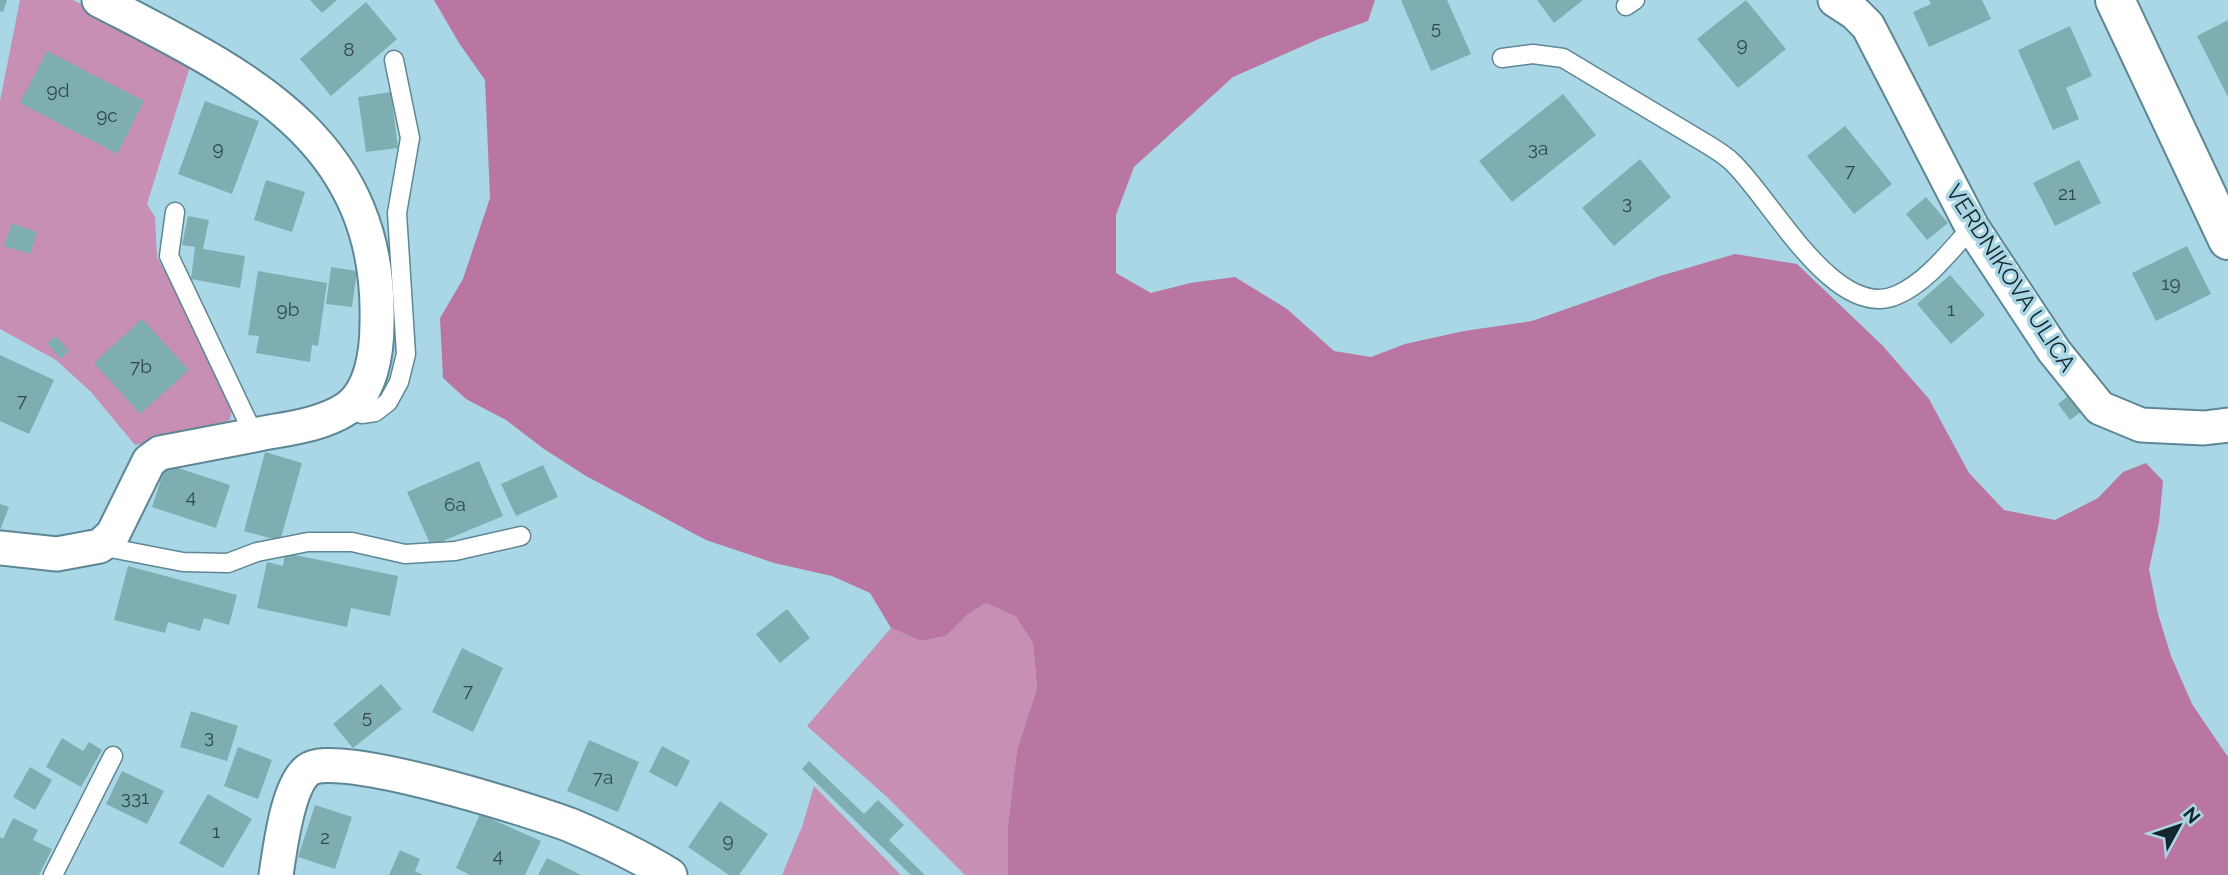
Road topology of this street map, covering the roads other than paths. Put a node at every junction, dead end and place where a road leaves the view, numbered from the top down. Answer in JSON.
{"nodes":[{"id":1,"x":99,"y":0,"type":"edge"},
{"id":2,"x":1835,"y":0,"type":"edge"},
{"id":3,"x":2115,"y":0,"type":"edge"},
{"id":4,"x":1869,"y":13,"type":"edge"},
{"id":5,"x":1502,"y":58,"type":"dead end"},
{"id":6,"x":394,"y":60,"type":"dead end"},
{"id":7,"x":175,"y":212,"type":"dead end"},
{"id":8,"x":1972,"y":227,"type":"junction"},
{"id":9,"x":2228,"y":240,"type":"edge"},
{"id":10,"x":347,"y":409,"type":"junction"},
{"id":11,"x":2228,"y":425,"type":"edge"},
{"id":12,"x":254,"y":435,"type":"junction"},
{"id":13,"x":521,"y":536,"type":"dead end"},
{"id":14,"x":100,"y":546,"type":"junction"},
{"id":15,"x":0,"y":548,"type":"edge"},
{"id":16,"x":113,"y":756,"type":"dead end"},
{"id":17,"x":53,"y":875,"type":"edge"},
{"id":18,"x":275,"y":875,"type":"edge"},
{"id":19,"x":670,"y":875,"type":"edge"}],
"edges":[{"from":1,"to":10,"type":"street"},
{"from":2,"to":4,"type":"street","name":"VERDNIKOVA ULICA"},
{"from":3,"to":9,"type":"street"},
{"from":4,"to":8,"type":"street","name":"VERDNIKOVA ULICA"},
{"from":5,"to":8,"type":"lane"},
{"from":6,"to":10,"type":"lane"},
{"from":7,"to":12,"type":"lane"},
{"from":8,"to":11,"type":"street","name":"VERDNIKOVA ULICA"},
{"from":10,"to":12,"type":"street"},
{"from":12,"to":14,"type":"street"},
{"from":13,"to":14,"type":"lane"},
{"from":14,"to":15,"type":"street"},
{"from":16,"to":17,"type":"lane"},
{"from":18,"to":19,"type":"street"}]}
